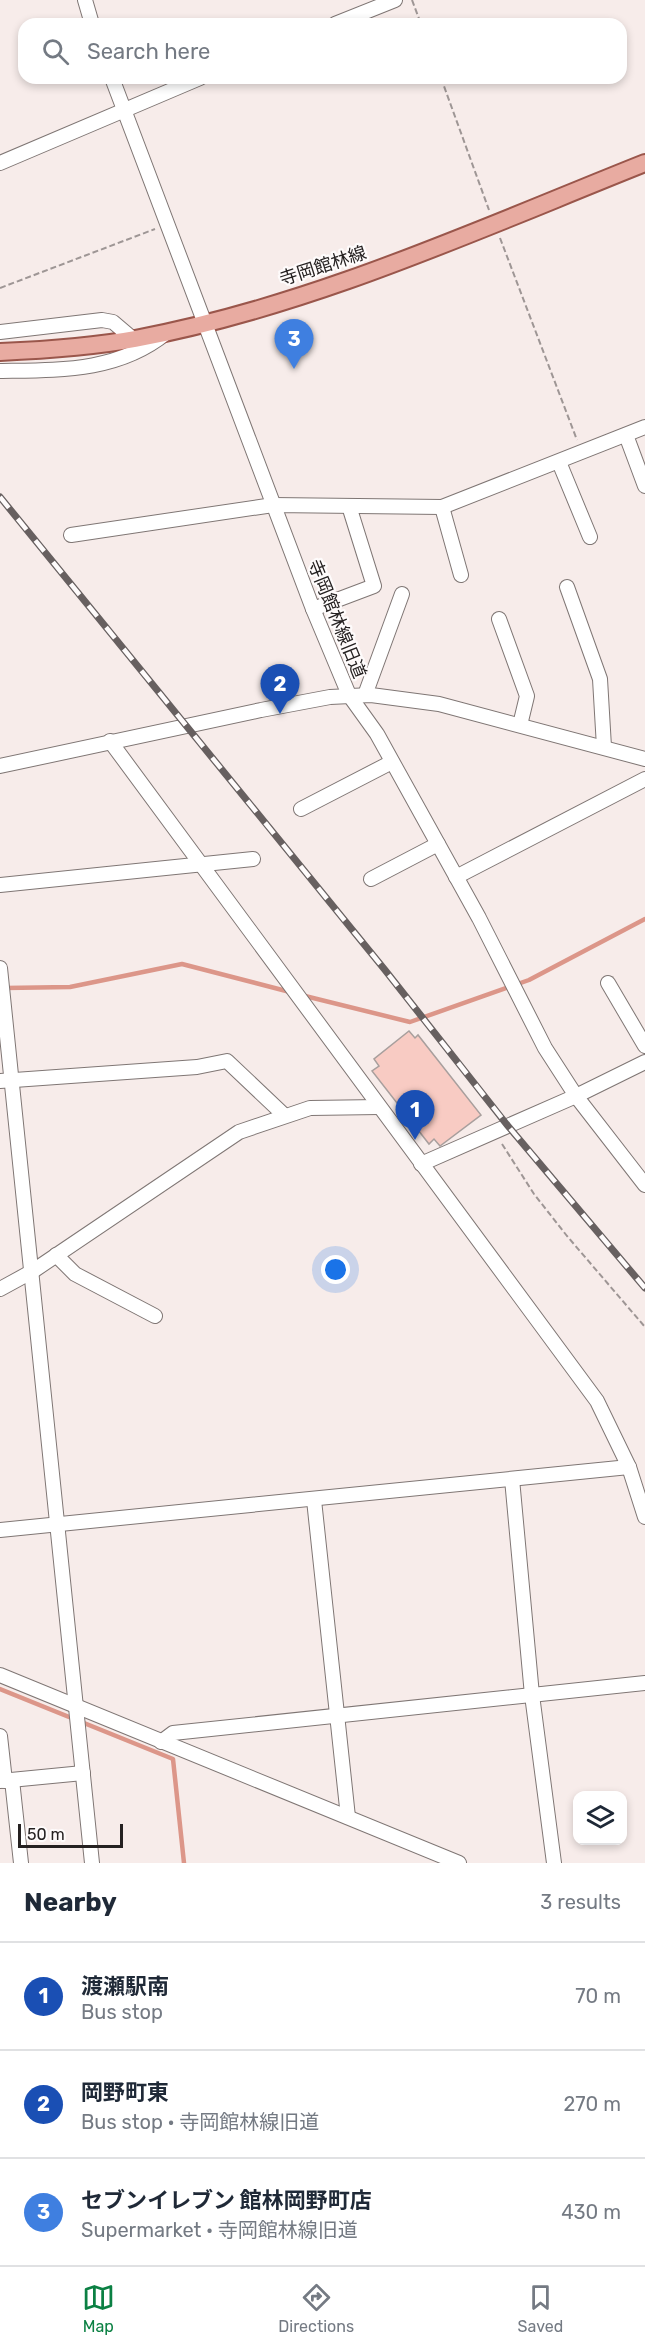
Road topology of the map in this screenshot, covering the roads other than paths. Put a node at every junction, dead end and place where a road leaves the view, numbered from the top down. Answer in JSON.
{"nodes":[{"id":1,"x":85,"y":0,"type":"edge"},
{"id":2,"x":395,"y":0,"type":"edge"},
{"id":3,"x":90,"y":18,"type":"edge"},
{"id":4,"x":350,"y":18,"type":"edge"},
{"id":5,"x":114,"y":84,"type":"edge"},
{"id":6,"x":185,"y":84,"type":"edge"},
{"id":7,"x":123,"y":109,"type":"junction"},
{"id":8,"x":0,"y":163,"type":"edge"},
{"id":9,"x":645,"y":163,"type":"edge"},
{"id":10,"x":204,"y":324,"type":"junction"},
{"id":11,"x":0,"y":332,"type":"edge"},
{"id":12,"x":166,"y":333,"type":"junction"},
{"id":13,"x":133,"y":339,"type":"junction"},
{"id":14,"x":0,"y":352,"type":"edge"},
{"id":15,"x":0,"y":371,"type":"edge"},
{"id":16,"x":645,"y":428,"type":"edge"},
{"id":17,"x":626,"y":435,"type":"junction"},
{"id":18,"x":559,"y":462,"type":"junction"},
{"id":19,"x":645,"y":486,"type":"edge"},
{"id":20,"x":273,"y":505,"type":"junction"},
{"id":21,"x":349,"y":506,"type":"junction"},
{"id":22,"x":442,"y":507,"type":"junction"},
{"id":23,"x":71,"y":535,"type":"dead end"},
{"id":24,"x":590,"y":537,"type":"dead end"},
{"id":25,"x":461,"y":575,"type":"dead end"},
{"id":26,"x":567,"y":587,"type":"dead end"},
{"id":27,"x":402,"y":594,"type":"dead end"},
{"id":28,"x":313,"y":609,"type":"junction"},
{"id":29,"x":499,"y":619,"type":"dead end"},
{"id":30,"x":349,"y":695,"type":"junction"},
{"id":31,"x":365,"y":695,"type":"junction"},
{"id":32,"x":520,"y":725,"type":"junction"},
{"id":33,"x":110,"y":741,"type":"junction"},
{"id":34,"x":604,"y":747,"type":"junction"},
{"id":35,"x":645,"y":759,"type":"edge"},
{"id":36,"x":392,"y":762,"type":"junction"},
{"id":37,"x":0,"y":765,"type":"edge"},
{"id":38,"x":645,"y":779,"type":"edge"},
{"id":39,"x":301,"y":809,"type":"dead end"},
{"id":40,"x":438,"y":844,"type":"junction"},
{"id":41,"x":253,"y":859,"type":"dead end"},
{"id":42,"x":202,"y":866,"type":"junction"},
{"id":43,"x":456,"y":877,"type":"junction"},
{"id":44,"x":371,"y":879,"type":"dead end"},
{"id":45,"x":0,"y":885,"type":"edge"},
{"id":46,"x":0,"y":968,"type":"edge"},
{"id":47,"x":608,"y":983,"type":"dead end"},
{"id":48,"x":645,"y":1046,"type":"edge"},
{"id":49,"x":645,"y":1062,"type":"edge"},
{"id":50,"x":6,"y":1080,"type":"edge"},
{"id":51,"x":576,"y":1096,"type":"junction"},
{"id":52,"x":379,"y":1107,"type":"junction"},
{"id":53,"x":284,"y":1115,"type":"junction"},
{"id":54,"x":421,"y":1164,"type":"junction"},
{"id":55,"x":645,"y":1185,"type":"edge"},
{"id":56,"x":56,"y":1255,"type":"junction"},
{"id":57,"x":33,"y":1271,"type":"junction"},
{"id":58,"x":0,"y":1289,"type":"edge"},
{"id":59,"x":155,"y":1316,"type":"dead end"},
{"id":60,"x":629,"y":1467,"type":"junction"},
{"id":61,"x":512,"y":1479,"type":"junction"},
{"id":62,"x":314,"y":1500,"type":"junction"},
{"id":63,"x":645,"y":1517,"type":"edge"},
{"id":64,"x":58,"y":1526,"type":"junction"},
{"id":65,"x":0,"y":1530,"type":"edge"},
{"id":66,"x":0,"y":1675,"type":"edge"},
{"id":67,"x":645,"y":1683,"type":"edge"},
{"id":68,"x":532,"y":1695,"type":"junction"},
{"id":69,"x":77,"y":1707,"type":"junction"},
{"id":70,"x":339,"y":1717,"type":"junction"},
{"id":71,"x":0,"y":1736,"type":"edge"},
{"id":72,"x":161,"y":1742,"type":"junction"},
{"id":73,"x":83,"y":1773,"type":"junction"},
{"id":74,"x":6,"y":1781,"type":"edge"},
{"id":75,"x":348,"y":1817,"type":"junction"},
{"id":76,"x":21,"y":1863,"type":"edge"},
{"id":77,"x":92,"y":1863,"type":"edge"},
{"id":78,"x":459,"y":1863,"type":"edge"},
{"id":79,"x":554,"y":1863,"type":"edge"}],
"edges":[{"from":1,"to":3,"type":"street"},
{"from":2,"to":4,"type":"street"},
{"from":5,"to":7,"type":"street","name":"寺岡館林線旧道"},
{"from":6,"to":7,"type":"street"},
{"from":7,"to":8,"type":"street"},
{"from":7,"to":10,"type":"street","name":"寺岡館林線旧道"},
{"from":9,"to":10,"type":"main road","name":"寺岡館林線"},
{"from":10,"to":12,"type":"main road","name":"寺岡館林線"},
{"from":10,"to":20,"type":"street","name":"寺岡館林線旧道"},
{"from":11,"to":13,"type":"street"},
{"from":12,"to":13,"type":"main road","name":"寺岡館林線"},
{"from":12,"to":15,"type":"street"},
{"from":13,"to":14,"type":"main road","name":"寺岡館林線"},
{"from":16,"to":17,"type":"street"},
{"from":17,"to":18,"type":"street"},
{"from":17,"to":19,"type":"street"},
{"from":18,"to":22,"type":"street"},
{"from":18,"to":24,"type":"street"},
{"from":20,"to":21,"type":"street"},
{"from":20,"to":23,"type":"street"},
{"from":20,"to":28,"type":"street","name":"寺岡館林線旧道"},
{"from":21,"to":22,"type":"street"},
{"from":21,"to":28,"type":"street"},
{"from":22,"to":25,"type":"street"},
{"from":26,"to":34,"type":"street"},
{"from":27,"to":31,"type":"street"},
{"from":28,"to":30,"type":"street","name":"寺岡館林線旧道"},
{"from":29,"to":32,"type":"street"},
{"from":30,"to":31,"type":"street"},
{"from":30,"to":33,"type":"street","name":"寺岡館林線旧道"},
{"from":30,"to":36,"type":"street"},
{"from":31,"to":32,"type":"street"},
{"from":32,"to":34,"type":"street"},
{"from":33,"to":37,"type":"street","name":"寺岡館林線旧道"},
{"from":33,"to":42,"type":"street"},
{"from":34,"to":35,"type":"street"},
{"from":36,"to":39,"type":"street"},
{"from":36,"to":40,"type":"street"},
{"from":38,"to":43,"type":"street"},
{"from":40,"to":43,"type":"street"},
{"from":40,"to":44,"type":"street"},
{"from":41,"to":42,"type":"street"},
{"from":42,"to":45,"type":"street"},
{"from":42,"to":52,"type":"street"},
{"from":43,"to":51,"type":"street"},
{"from":46,"to":50,"type":"street"},
{"from":47,"to":48,"type":"street"},
{"from":49,"to":51,"type":"street"},
{"from":50,"to":53,"type":"street"},
{"from":50,"to":57,"type":"street"},
{"from":51,"to":54,"type":"street"},
{"from":51,"to":55,"type":"street"},
{"from":52,"to":53,"type":"street"},
{"from":52,"to":54,"type":"street"},
{"from":53,"to":56,"type":"street"},
{"from":54,"to":60,"type":"street"},
{"from":56,"to":57,"type":"street"},
{"from":56,"to":59,"type":"street"},
{"from":57,"to":58,"type":"street"},
{"from":57,"to":64,"type":"street"},
{"from":60,"to":61,"type":"street"},
{"from":60,"to":63,"type":"street"},
{"from":61,"to":62,"type":"street"},
{"from":61,"to":68,"type":"street"},
{"from":62,"to":64,"type":"street"},
{"from":62,"to":70,"type":"street"},
{"from":64,"to":65,"type":"street"},
{"from":64,"to":69,"type":"street"},
{"from":66,"to":69,"type":"street"},
{"from":67,"to":68,"type":"street"},
{"from":68,"to":70,"type":"street"},
{"from":68,"to":79,"type":"street"},
{"from":69,"to":72,"type":"street"},
{"from":69,"to":73,"type":"street"},
{"from":70,"to":72,"type":"street"},
{"from":70,"to":75,"type":"street"},
{"from":71,"to":74,"type":"street"},
{"from":72,"to":75,"type":"street"},
{"from":73,"to":74,"type":"street"},
{"from":73,"to":77,"type":"street"},
{"from":74,"to":76,"type":"street"},
{"from":75,"to":78,"type":"street"}]}
